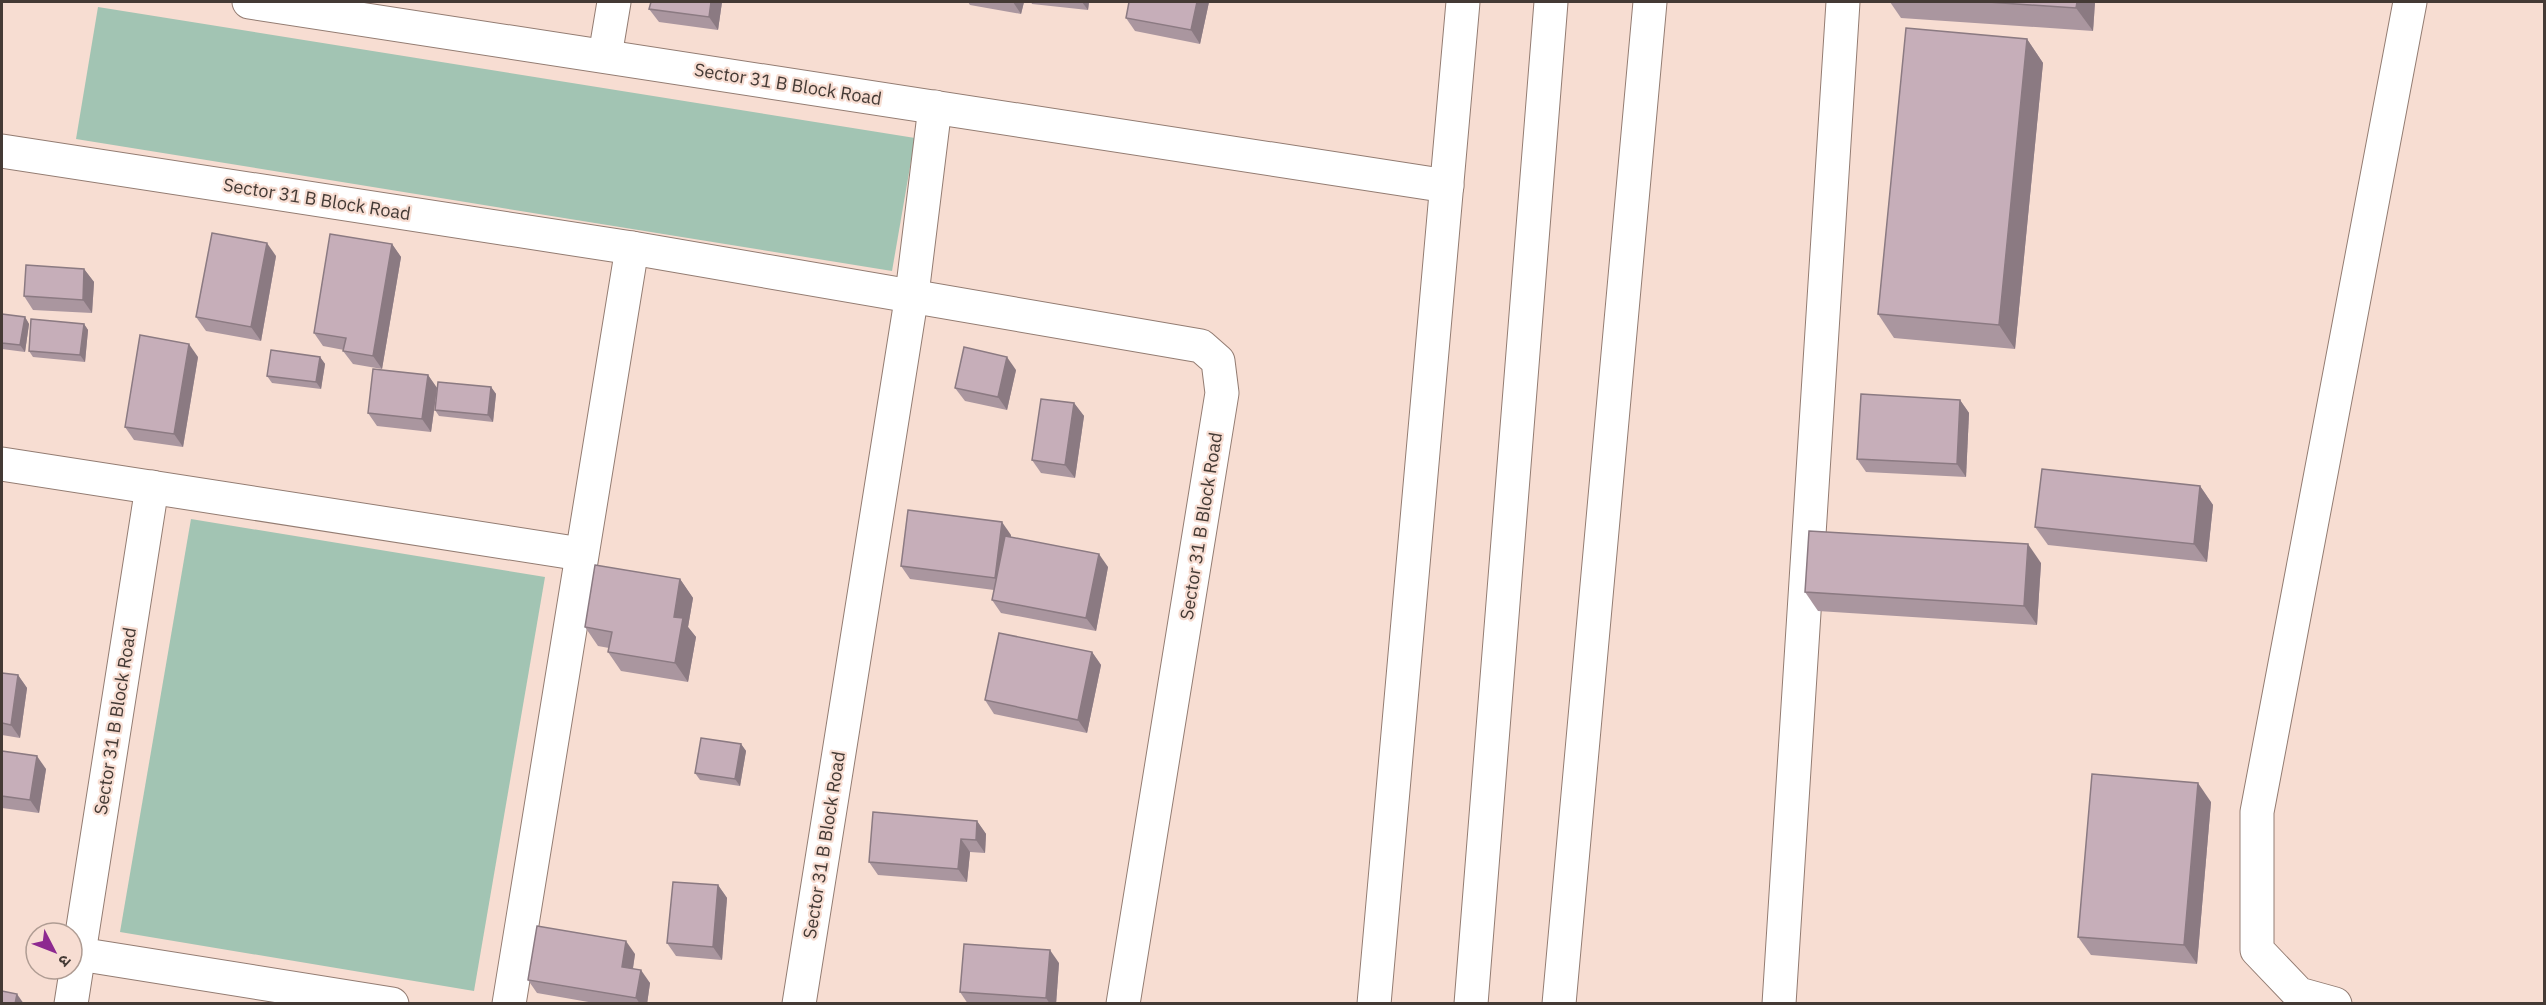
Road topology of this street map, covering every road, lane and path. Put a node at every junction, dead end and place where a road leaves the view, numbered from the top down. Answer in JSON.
{"nodes":[{"id":1,"x":249,"y":2,"type":"edge"},
{"id":2,"x":614,"y":2,"type":"edge"},
{"id":3,"x":1463,"y":2,"type":"edge"},
{"id":4,"x":1551,"y":2,"type":"edge"},
{"id":5,"x":1650,"y":2,"type":"edge"},
{"id":6,"x":1843,"y":2,"type":"edge"},
{"id":7,"x":2410,"y":2,"type":"edge"},
{"id":8,"x":605,"y":56,"type":"junction"},
{"id":9,"x":935,"y":107,"type":"junction"},
{"id":10,"x":2,"y":151,"type":"edge"},
{"id":11,"x":1447,"y":186,"type":"junction"},
{"id":12,"x":632,"y":248,"type":"junction"},
{"id":13,"x":912,"y":294,"type":"junction"},
{"id":14,"x":2,"y":464,"type":"edge"},
{"id":15,"x":152,"y":487,"type":"junction"},
{"id":16,"x":581,"y":554,"type":"junction"},
{"id":17,"x":84,"y":922,"type":"edge"},
{"id":18,"x":84,"y":955,"type":"edge"},
{"id":19,"x":75,"y":981,"type":"edge"},
{"id":20,"x":71,"y":1004,"type":"edge"},
{"id":21,"x":392,"y":1004,"type":"edge"},
{"id":22,"x":508,"y":1004,"type":"edge"},
{"id":23,"x":799,"y":1004,"type":"edge"},
{"id":24,"x":1123,"y":1004,"type":"edge"},
{"id":25,"x":1374,"y":1004,"type":"edge"},
{"id":26,"x":1471,"y":1004,"type":"edge"},
{"id":27,"x":1559,"y":1004,"type":"edge"},
{"id":28,"x":1779,"y":1004,"type":"edge"},
{"id":29,"x":2336,"y":1004,"type":"edge"}],
"edges":[{"from":1,"to":8,"type":"street","name":"Sector 31 B Block Road"},
{"from":2,"to":8,"type":"street"},
{"from":3,"to":11,"type":"street"},
{"from":4,"to":26,"type":"street"},
{"from":5,"to":27,"type":"street"},
{"from":6,"to":28,"type":"street"},
{"from":7,"to":29,"type":"street"},
{"from":8,"to":9,"type":"street","name":"Sector 31 B Block Road"},
{"from":9,"to":11,"type":"street","name":"Sector 31 B Block Road"},
{"from":9,"to":13,"type":"street","name":"Sector 31 B Block Road"},
{"from":10,"to":12,"type":"street","name":"Sector 31 B Block Road"},
{"from":11,"to":25,"type":"street"},
{"from":12,"to":13,"type":"street","name":"Sector 31 B Block Road"},
{"from":12,"to":16,"type":"street"},
{"from":13,"to":23,"type":"street","name":"Sector 31 B Block Road"},
{"from":13,"to":24,"type":"street","name":"Sector 31 B Block Road"},
{"from":14,"to":15,"type":"street"},
{"from":15,"to":16,"type":"street"},
{"from":15,"to":17,"type":"street","name":"Sector 31 B Block Road"},
{"from":16,"to":22,"type":"street"},
{"from":18,"to":21,"type":"street"},
{"from":19,"to":20,"type":"street","name":"Sector 31 B Block Road"}]}
